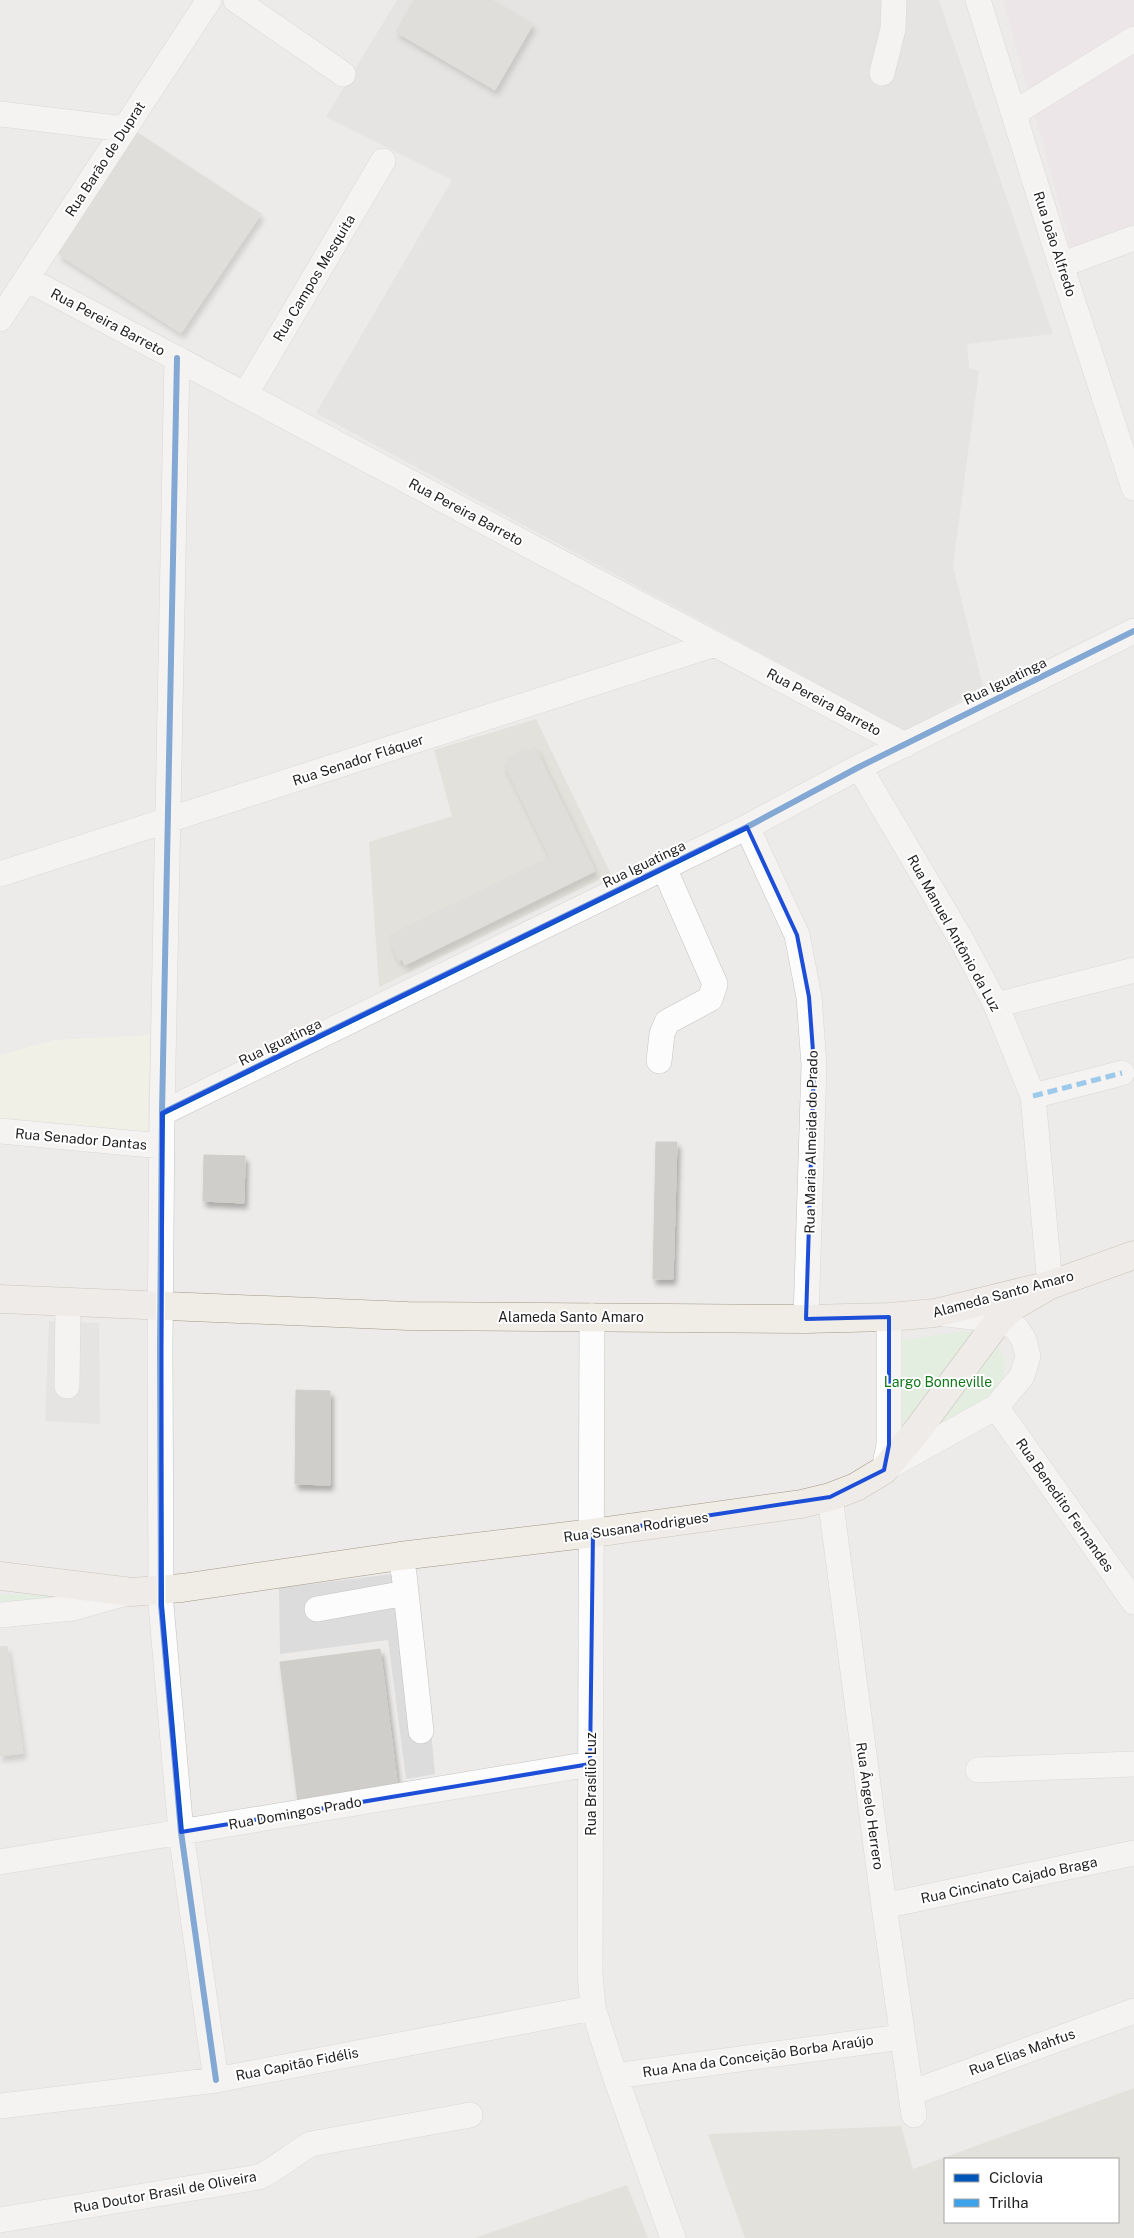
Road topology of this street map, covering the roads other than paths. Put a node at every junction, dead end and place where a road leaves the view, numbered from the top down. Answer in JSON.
{"nodes":[{"id":1,"x":209,"y":0,"type":"edge"},
{"id":2,"x":236,"y":0,"type":"edge"},
{"id":3,"x":894,"y":0,"type":"edge"},
{"id":4,"x":978,"y":0,"type":"edge"},
{"id":5,"x":1134,"y":39,"type":"edge"},
{"id":6,"x":882,"y":73,"type":"dead end"},
{"id":7,"x":343,"y":74,"type":"dead end"},
{"id":8,"x":1014,"y":113,"type":"junction"},
{"id":9,"x":0,"y":114,"type":"edge"},
{"id":10,"x":124,"y":130,"type":"junction"},
{"id":11,"x":383,"y":161,"type":"dead end"},
{"id":12,"x":1134,"y":238,"type":"edge"},
{"id":13,"x":1061,"y":265,"type":"junction"},
{"id":14,"x":27,"y":279,"type":"junction"},
{"id":15,"x":0,"y":319,"type":"edge"},
{"id":16,"x":176,"y":358,"type":"junction"},
{"id":17,"x":245,"y":395,"type":"junction"},
{"id":18,"x":1134,"y":488,"type":"edge"},
{"id":19,"x":1134,"y":631,"type":"edge"},
{"id":20,"x":715,"y":644,"type":"junction"},
{"id":21,"x":905,"y":745,"type":"junction"},
{"id":22,"x":859,"y":767,"type":"junction"},
{"id":23,"x":169,"y":821,"type":"junction"},
{"id":24,"x":747,"y":828,"type":"junction"},
{"id":25,"x":664,"y":868,"type":"junction"},
{"id":26,"x":0,"y":874,"type":"edge"},
{"id":27,"x":1134,"y":970,"type":"edge"},
{"id":28,"x":996,"y":1005,"type":"junction"},
{"id":29,"x":659,"y":1061,"type":"dead end"},
{"id":30,"x":1122,"y":1073,"type":"dead end"},
{"id":31,"x":1033,"y":1096,"type":"junction"},
{"id":32,"x":162,"y":1113,"type":"junction"},
{"id":33,"x":0,"y":1132,"type":"edge"},
{"id":34,"x":162,"y":1146,"type":"junction"},
{"id":35,"x":1134,"y":1255,"type":"edge"},
{"id":36,"x":1050,"y":1284,"type":"junction"},
{"id":37,"x":0,"y":1299,"type":"edge"},
{"id":38,"x":68,"y":1303,"type":"junction"},
{"id":39,"x":160,"y":1307,"type":"junction"},
{"id":40,"x":934,"y":1314,"type":"junction"},
{"id":41,"x":592,"y":1316,"type":"junction"},
{"id":42,"x":889,"y":1317,"type":"junction"},
{"id":43,"x":806,"y":1319,"type":"junction"},
{"id":44,"x":999,"y":1320,"type":"junction"},
{"id":45,"x":67,"y":1386,"type":"dead end"},
{"id":46,"x":996,"y":1407,"type":"junction"},
{"id":47,"x":884,"y":1470,"type":"junction"},
{"id":48,"x":830,"y":1498,"type":"junction"},
{"id":49,"x":593,"y":1533,"type":"junction"},
{"id":50,"x":400,"y":1556,"type":"junction"},
{"id":51,"x":0,"y":1576,"type":"edge"},
{"id":52,"x":161,"y":1590,"type":"junction"},
{"id":53,"x":132,"y":1592,"type":"junction"},
{"id":54,"x":406,"y":1593,"type":"junction"},
{"id":55,"x":1134,"y":1602,"type":"edge"},
{"id":56,"x":317,"y":1609,"type":"dead end"},
{"id":57,"x":0,"y":1615,"type":"edge"},
{"id":58,"x":421,"y":1730,"type":"dead end"},
{"id":59,"x":590,"y":1764,"type":"junction"},
{"id":60,"x":1134,"y":1764,"type":"edge"},
{"id":61,"x":978,"y":1770,"type":"dead end"},
{"id":62,"x":182,"y":1832,"type":"junction"},
{"id":63,"x":1134,"y":1853,"type":"edge"},
{"id":64,"x":0,"y":1862,"type":"edge"},
{"id":65,"x":884,"y":1906,"type":"junction"},
{"id":66,"x":593,"y":2008,"type":"junction"},
{"id":67,"x":1134,"y":2011,"type":"edge"},
{"id":68,"x":902,"y":2036,"type":"junction"},
{"id":69,"x":614,"y":2076,"type":"junction"},
{"id":70,"x":216,"y":2080,"type":"junction"},
{"id":71,"x":912,"y":2104,"type":"joint"},
{"id":72,"x":0,"y":2106,"type":"edge"},
{"id":73,"x":470,"y":2115,"type":"dead end"},
{"id":74,"x":0,"y":2220,"type":"edge"},
{"id":75,"x":673,"y":2238,"type":"edge"}],
"edges":[{"from":1,"to":10,"type":"street","name":"Rua Barão de Duprat"},
{"from":2,"to":7,"type":"street"},
{"from":3,"to":6,"type":"street"},
{"from":4,"to":8,"type":"street","name":"Rua João Alfredo"},
{"from":5,"to":8,"type":"street"},
{"from":8,"to":13,"type":"street","name":"Rua João Alfredo"},
{"from":9,"to":10,"type":"street"},
{"from":10,"to":14,"type":"street","name":"Rua Barão de Duprat"},
{"from":11,"to":17,"type":"street","name":"Rua Campos Mesquita"},
{"from":12,"to":13,"type":"street"},
{"from":13,"to":18,"type":"street","name":"Rua João Alfredo"},
{"from":14,"to":15,"type":"street","name":"Rua Barão de Duprat"},
{"from":14,"to":16,"type":"street","name":"Rua Pereira Barreto"},
{"from":16,"to":17,"type":"street","name":"Rua Pereira Barreto"},
{"from":16,"to":23,"type":"street"},
{"from":17,"to":20,"type":"street","name":"Rua Pereira Barreto"},
{"from":19,"to":21,"type":"street","name":"Rua Iguatinga"},
{"from":20,"to":21,"type":"street","name":"Rua Pereira Barreto"},
{"from":20,"to":23,"type":"street","name":"Rua Senador Fláquer"},
{"from":21,"to":22,"type":"street","name":"Rua Iguatinga"},
{"from":22,"to":24,"type":"street","name":"Rua Iguatinga"},
{"from":22,"to":28,"type":"street","name":"Rua Manuel Antônio da Luz"},
{"from":23,"to":26,"type":"street","name":"Rua Senador Fláquer"},
{"from":23,"to":32,"type":"street"},
{"from":24,"to":25,"type":"street","name":"Rua Iguatinga"},
{"from":24,"to":43,"type":"street","name":"Rua Maria Almeida do Prado"},
{"from":25,"to":29,"type":"street"},
{"from":25,"to":32,"type":"street","name":"Rua Iguatinga"},
{"from":27,"to":28,"type":"street"},
{"from":28,"to":31,"type":"street","name":"Rua Manuel Antônio da Luz"},
{"from":30,"to":31,"type":"street"},
{"from":31,"to":36,"type":"street","name":"Rua Manuel Antônio da Luz"},
{"from":32,"to":34,"type":"street"},
{"from":33,"to":34,"type":"street","name":"Rua Senador Dantas"},
{"from":34,"to":39,"type":"street"},
{"from":35,"to":36,"type":"main road","name":"Alameda Santo Amaro"},
{"from":36,"to":40,"type":"main road","name":"Alameda Santo Amaro"},
{"from":36,"to":44,"type":"main road","name":"Rua Susana Rodrigues"},
{"from":37,"to":38,"type":"main road","name":"Alameda Santo Amaro"},
{"from":38,"to":39,"type":"main road","name":"Alameda Santo Amaro"},
{"from":38,"to":45,"type":"street"},
{"from":39,"to":41,"type":"main road","name":"Alameda Santo Amaro"},
{"from":39,"to":52,"type":"street"},
{"from":40,"to":42,"type":"main road","name":"Alameda Santo Amaro"},
{"from":40,"to":44,"type":"street"},
{"from":41,"to":43,"type":"main road","name":"Alameda Santo Amaro"},
{"from":41,"to":49,"type":"street","name":"Rua Brasílio Luz"},
{"from":42,"to":43,"type":"main road","name":"Alameda Santo Amaro"},
{"from":42,"to":47,"type":"street"},
{"from":44,"to":46,"type":"street"},
{"from":44,"to":47,"type":"main road","name":"Rua Susana Rodrigues"},
{"from":46,"to":47,"type":"street"},
{"from":46,"to":55,"type":"street","name":"Rua Benedito Fernandes"},
{"from":47,"to":48,"type":"main road","name":"Rua Susana Rodrigues"},
{"from":48,"to":49,"type":"main road","name":"Rua Susana Rodrigues"},
{"from":48,"to":65,"type":"street","name":"Rua Ângelo Herrero"},
{"from":49,"to":50,"type":"main road","name":"Rua Susana Rodrigues"},
{"from":49,"to":59,"type":"street","name":"Rua Brasílio Luz"},
{"from":50,"to":52,"type":"main road","name":"Rua Susana Rodrigues"},
{"from":50,"to":54,"type":"street"},
{"from":51,"to":53,"type":"main road","name":"Rua Susana Rodrigues"},
{"from":52,"to":53,"type":"main road","name":"Rua Susana Rodrigues"},
{"from":52,"to":62,"type":"street"},
{"from":53,"to":57,"type":"street","name":"Rua Susana Rodrigues"},
{"from":54,"to":56,"type":"street"},
{"from":54,"to":58,"type":"street"},
{"from":59,"to":62,"type":"street","name":"Rua Domingos Prado"},
{"from":59,"to":66,"type":"street","name":"Rua Brasílio Luz"},
{"from":60,"to":61,"type":"street"},
{"from":62,"to":64,"type":"street","name":"Rua Domingos Prado"},
{"from":62,"to":70,"type":"street"},
{"from":63,"to":65,"type":"street","name":"Rua Cincinato Cajado Braga"},
{"from":65,"to":68,"type":"street","name":"Rua Ângelo Herrero"},
{"from":66,"to":69,"type":"street","name":"Rua Brasílio Luz"},
{"from":66,"to":70,"type":"street","name":"Rua Capitão Fidélis"},
{"from":67,"to":71,"type":"street","name":"Rua Elias Mahfus"},
{"from":68,"to":69,"type":"street","name":"Rua Ana da Conceição Borba Araújo"},
{"from":68,"to":71,"type":"street","name":"Rua Ângelo Herrero"},
{"from":69,"to":75,"type":"street","name":"Rua Brasílio Luz"},
{"from":70,"to":72,"type":"street","name":"Rua Capitão Fidélis"},
{"from":73,"to":74,"type":"street","name":"Rua Doutor Brasil de Oliveira"}]}
